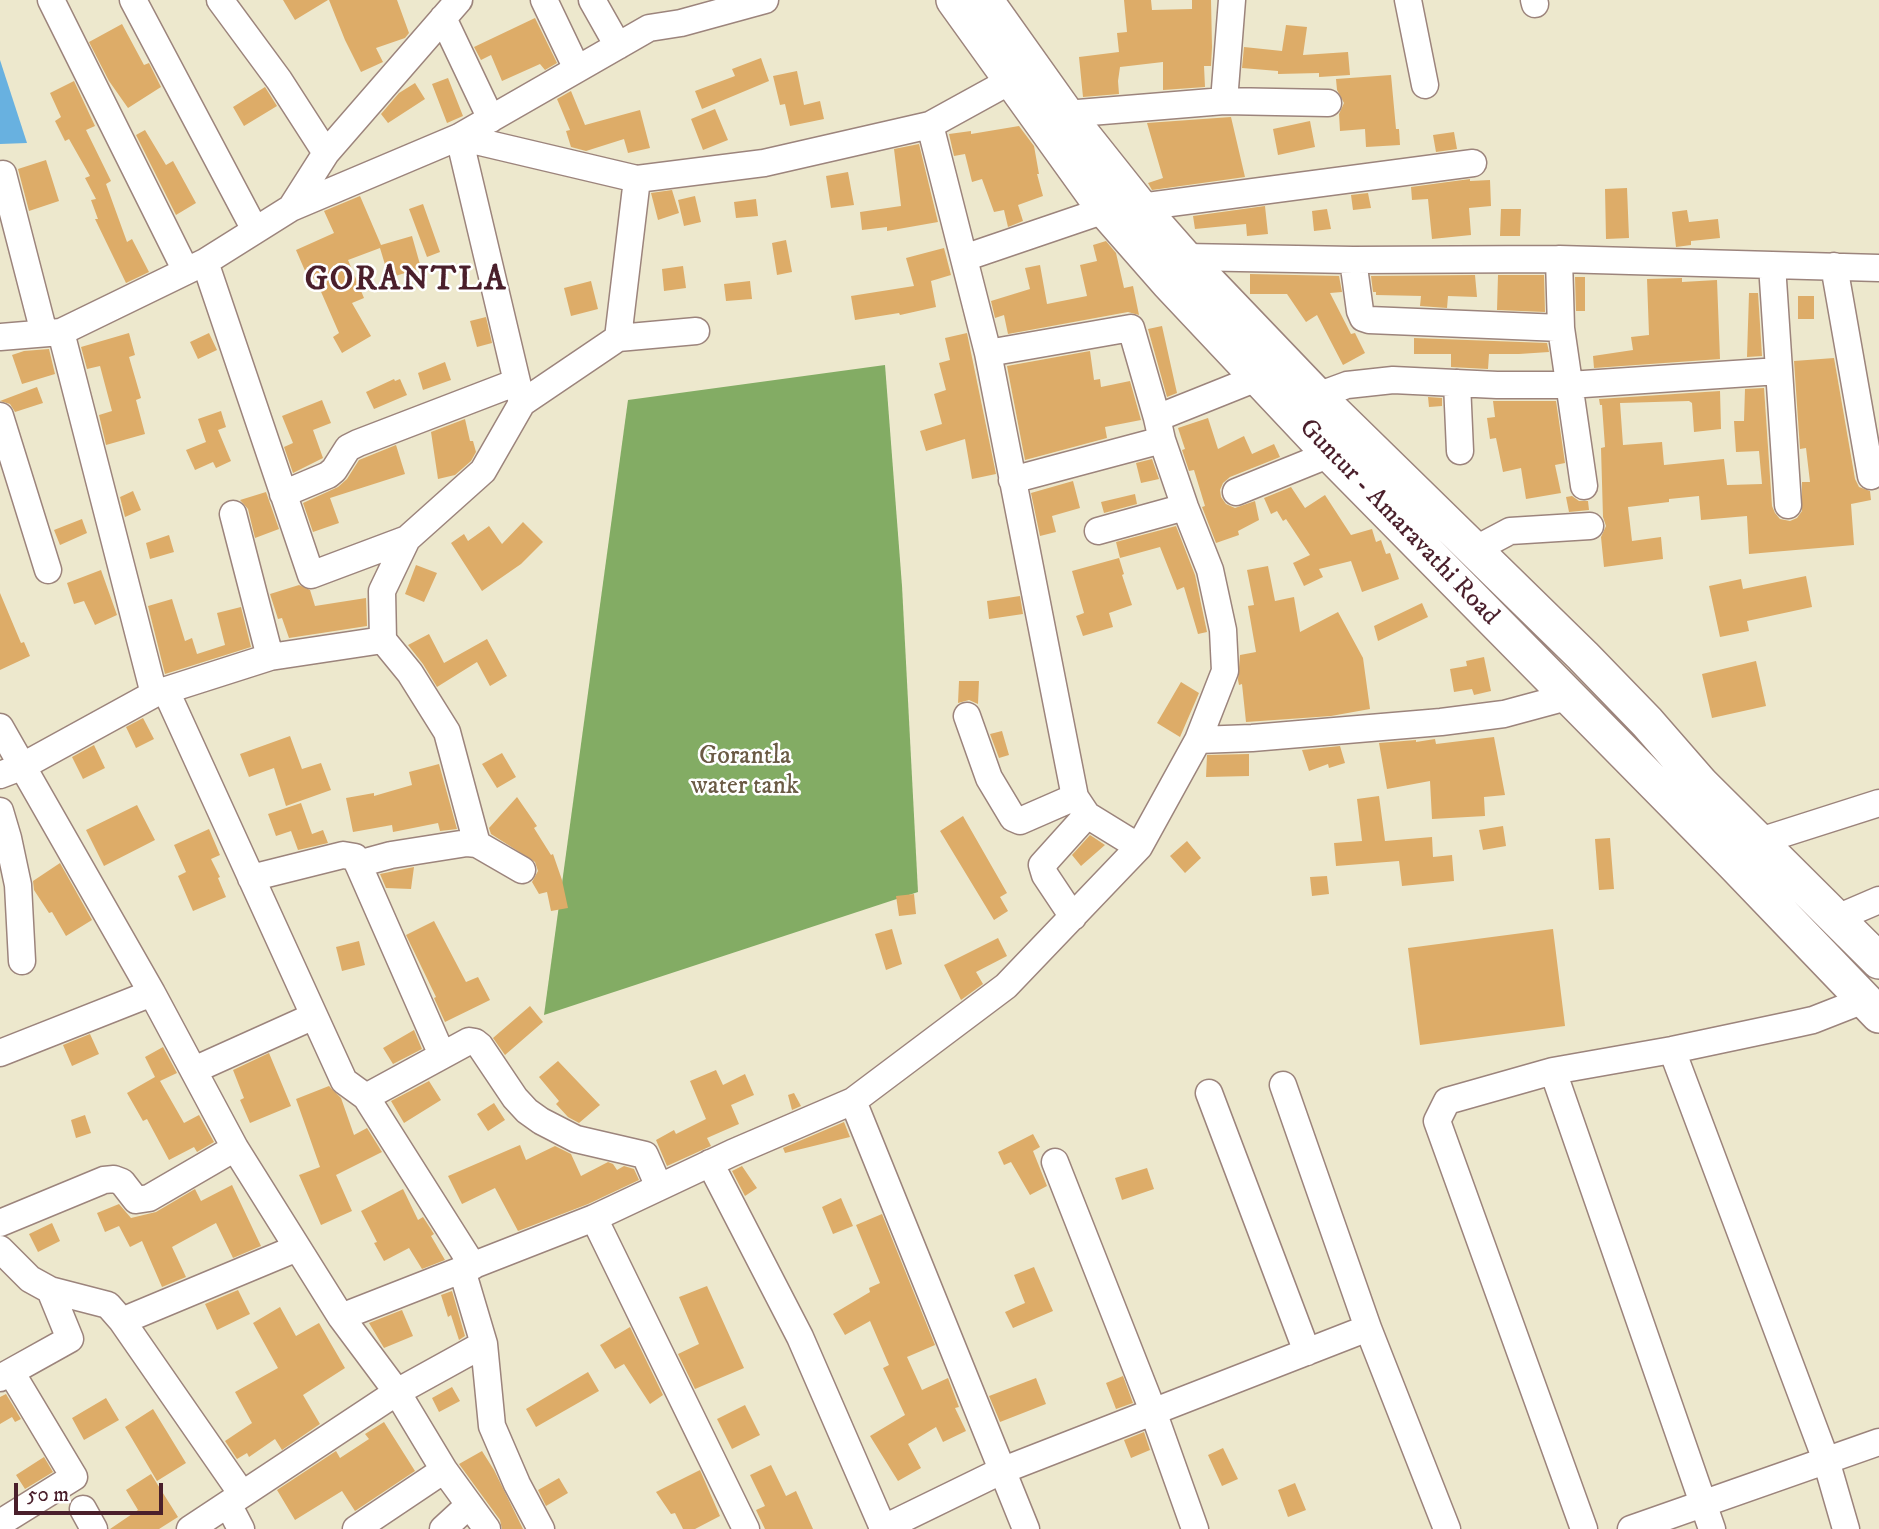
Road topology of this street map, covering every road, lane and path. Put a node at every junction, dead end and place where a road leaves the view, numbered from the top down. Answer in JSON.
{"nodes":[{"id":1,"x":51,"y":0,"type":"edge"},
{"id":2,"x":133,"y":0,"type":"edge"},
{"id":3,"x":220,"y":0,"type":"edge"},
{"id":4,"x":544,"y":0,"type":"edge"},
{"id":5,"x":592,"y":0,"type":"edge"},
{"id":6,"x":765,"y":0,"type":"edge"},
{"id":7,"x":954,"y":0,"type":"edge"},
{"id":8,"x":985,"y":0,"type":"edge"},
{"id":9,"x":1232,"y":0,"type":"edge"},
{"id":10,"x":1408,"y":0,"type":"edge"},
{"id":11,"x":451,"y":9,"type":"edge"},
{"id":12,"x":677,"y":11,"type":"edge"},
{"id":13,"x":618,"y":46,"type":"junction"},
{"id":14,"x":577,"y":69,"type":"junction"},
{"id":15,"x":1010,"y":81,"type":"junction"},
{"id":16,"x":1425,"y":85,"type":"dead end"},
{"id":17,"x":1224,"y":101,"type":"junction"},
{"id":18,"x":1328,"y":103,"type":"dead end"},
{"id":19,"x":1066,"y":114,"type":"junction"},
{"id":20,"x":491,"y":119,"type":"junction"},
{"id":21,"x":930,"y":125,"type":"junction"},
{"id":22,"x":460,"y":137,"type":"junction"},
{"id":23,"x":326,"y":153,"type":"junction"},
{"id":24,"x":1473,"y":163,"type":"dead end"},
{"id":25,"x":3,"y":174,"type":"dead end"},
{"id":26,"x":637,"y":178,"type":"junction"},
{"id":27,"x":1140,"y":207,"type":"junction"},
{"id":28,"x":291,"y":208,"type":"junction"},
{"id":29,"x":1105,"y":210,"type":"junction"},
{"id":30,"x":256,"y":230,"type":"junction"},
{"id":31,"x":1184,"y":257,"type":"junction"},
{"id":32,"x":964,"y":258,"type":"junction"},
{"id":33,"x":1559,"y":259,"type":"junction"},
{"id":34,"x":1353,"y":260,"type":"junction"},
{"id":35,"x":1772,"y":265,"type":"junction"},
{"id":36,"x":1834,"y":266,"type":"junction"},
{"id":37,"x":195,"y":267,"type":"junction"},
{"id":38,"x":1879,"y":268,"type":"edge"},
{"id":39,"x":1561,"y":328,"type":"junction"},
{"id":40,"x":696,"y":331,"type":"dead end"},
{"id":41,"x":53,"y":332,"type":"junction"},
{"id":42,"x":0,"y":337,"type":"edge"},
{"id":43,"x":618,"y":338,"type":"junction"},
{"id":44,"x":988,"y":353,"type":"junction"},
{"id":45,"x":1779,"y":371,"type":"junction"},
{"id":46,"x":1257,"y":378,"type":"junction"},
{"id":47,"x":1457,"y":383,"type":"junction"},
{"id":48,"x":1569,"y":385,"type":"junction"},
{"id":49,"x":520,"y":393,"type":"junction"},
{"id":50,"x":1317,"y":396,"type":"junction"},
{"id":51,"x":0,"y":415,"type":"edge"},
{"id":52,"x":1159,"y":429,"type":"junction"},
{"id":53,"x":1460,"y":452,"type":"dead end"},
{"id":54,"x":1330,"y":454,"type":"junction"},
{"id":55,"x":1871,"y":476,"type":"dead end"},
{"id":56,"x":1012,"y":480,"type":"junction"},
{"id":57,"x":1584,"y":486,"type":"dead end"},
{"id":58,"x":1236,"y":492,"type":"dead end"},
{"id":59,"x":284,"y":494,"type":"junction"},
{"id":60,"x":1788,"y":505,"type":"dead end"},
{"id":61,"x":1185,"y":507,"type":"junction"},
{"id":62,"x":233,"y":514,"type":"dead end"},
{"id":63,"x":1590,"y":526,"type":"dead end"},
{"id":64,"x":1098,"y":531,"type":"dead end"},
{"id":65,"x":407,"y":539,"type":"junction"},
{"id":66,"x":1476,"y":549,"type":"junction"},
{"id":67,"x":48,"y":570,"type":"dead end"},
{"id":68,"x":383,"y":640,"type":"junction"},
{"id":69,"x":270,"y":657,"type":"junction"},
{"id":70,"x":160,"y":692,"type":"junction"},
{"id":71,"x":1567,"y":697,"type":"junction"},
{"id":72,"x":967,"y":716,"type":"dead end"},
{"id":73,"x":0,"y":727,"type":"edge"},
{"id":74,"x":1198,"y":740,"type":"junction"},
{"id":75,"x":11,"y":771,"type":"edge"},
{"id":76,"x":1879,"y":803,"type":"edge"},
{"id":77,"x":1081,"y":806,"type":"junction"},
{"id":78,"x":0,"y":811,"type":"edge"},
{"id":79,"x":1760,"y":841,"type":"junction"},
{"id":80,"x":477,"y":844,"type":"junction"},
{"id":81,"x":1139,"y":846,"type":"junction"},
{"id":82,"x":358,"y":864,"type":"junction"},
{"id":83,"x":522,"y":870,"type":"dead end"},
{"id":84,"x":251,"y":878,"type":"junction"},
{"id":85,"x":1879,"y":900,"type":"edge"},
{"id":86,"x":1073,"y":916,"type":"junction"},
{"id":87,"x":1838,"y":918,"type":"junction"},
{"id":88,"x":22,"y":961,"type":"dead end"},
{"id":89,"x":1879,"y":961,"type":"edge"},
{"id":90,"x":152,"y":993,"type":"junction"},
{"id":91,"x":1871,"y":1007,"type":"edge"},
{"id":92,"x":314,"y":1016,"type":"junction"},
{"id":93,"x":1672,"y":1050,"type":"junction"},
{"id":94,"x":0,"y":1053,"type":"edge"},
{"id":95,"x":442,"y":1055,"type":"junction"},
{"id":96,"x":194,"y":1070,"type":"junction"},
{"id":97,"x":1553,"y":1071,"type":"junction"},
{"id":98,"x":1283,"y":1085,"type":"dead end"},
{"id":99,"x":1209,"y":1093,"type":"dead end"},
{"id":100,"x":366,"y":1097,"type":"junction"},
{"id":101,"x":853,"y":1101,"type":"junction"},
{"id":102,"x":235,"y":1148,"type":"junction"},
{"id":103,"x":1055,"y":1162,"type":"dead end"},
{"id":104,"x":710,"y":1163,"type":"junction"},
{"id":105,"x":659,"y":1187,"type":"junction"},
{"id":106,"x":594,"y":1217,"type":"junction"},
{"id":107,"x":0,"y":1223,"type":"edge"},
{"id":108,"x":297,"y":1248,"type":"junction"},
{"id":109,"x":0,"y":1249,"type":"edge"},
{"id":110,"x":467,"y":1268,"type":"junction"},
{"id":111,"x":50,"y":1290,"type":"junction"},
{"id":112,"x":341,"y":1317,"type":"junction"},
{"id":113,"x":122,"y":1321,"type":"junction"},
{"id":114,"x":1368,"y":1328,"type":"junction"},
{"id":115,"x":484,"y":1344,"type":"junction"},
{"id":116,"x":1307,"y":1352,"type":"junction"},
{"id":117,"x":6,"y":1375,"type":"edge"},
{"id":118,"x":397,"y":1392,"type":"junction"},
{"id":119,"x":1153,"y":1411,"type":"junction"},
{"id":120,"x":1879,"y":1442,"type":"edge"},
{"id":121,"x":1826,"y":1460,"type":"junction"},
{"id":122,"x":444,"y":1470,"type":"junction"},
{"id":123,"x":1001,"y":1471,"type":"junction"},
{"id":124,"x":235,"y":1499,"type":"junction"},
{"id":125,"x":1703,"y":1502,"type":"junction"},
{"id":126,"x":468,"y":1506,"type":"junction"},
{"id":127,"x":0,"y":1523,"type":"edge"},
{"id":128,"x":190,"y":1529,"type":"edge"},
{"id":129,"x":241,"y":1529,"type":"edge"},
{"id":130,"x":356,"y":1529,"type":"edge"},
{"id":131,"x":443,"y":1529,"type":"edge"},
{"id":132,"x":486,"y":1529,"type":"edge"},
{"id":133,"x":541,"y":1529,"type":"edge"},
{"id":134,"x":746,"y":1529,"type":"edge"},
{"id":135,"x":883,"y":1529,"type":"edge"},
{"id":136,"x":1026,"y":1529,"type":"edge"},
{"id":137,"x":1195,"y":1529,"type":"edge"},
{"id":138,"x":1447,"y":1529,"type":"edge"},
{"id":139,"x":1584,"y":1529,"type":"edge"},
{"id":140,"x":1631,"y":1529,"type":"edge"},
{"id":141,"x":1712,"y":1529,"type":"edge"},
{"id":142,"x":1846,"y":1529,"type":"edge"}],
"edges":[{"from":1,"to":37,"type":"street"},
{"from":2,"to":30,"type":"street"},
{"from":3,"to":23,"type":"street"},
{"from":4,"to":14,"type":"street"},
{"from":5,"to":13,"type":"street"},
{"from":6,"to":12,"type":"street"},
{"from":7,"to":15,"type":"main road","name":"Guntur - Amaravathi Road"},
{"from":8,"to":19,"type":"main road","name":"Guntur - Amaravathi Road"},
{"from":9,"to":17,"type":"street"},
{"from":10,"to":16,"type":"street"},
{"from":11,"to":20,"type":"street"},
{"from":11,"to":23,"type":"street"},
{"from":12,"to":13,"type":"street"},
{"from":13,"to":14,"type":"street"},
{"from":14,"to":20,"type":"street"},
{"from":15,"to":21,"type":"street"},
{"from":15,"to":29,"type":"main road","name":"Guntur - Amaravathi Road"},
{"from":17,"to":18,"type":"street"},
{"from":17,"to":19,"type":"street"},
{"from":19,"to":27,"type":"main road","name":"Guntur - Amaravathi Road"},
{"from":20,"to":22,"type":"street"},
{"from":21,"to":26,"type":"street"},
{"from":21,"to":32,"type":"street"},
{"from":22,"to":26,"type":"street"},
{"from":22,"to":28,"type":"street"},
{"from":22,"to":49,"type":"street"},
{"from":23,"to":28,"type":"street"},
{"from":24,"to":27,"type":"street"},
{"from":25,"to":41,"type":"street"},
{"from":26,"to":43,"type":"street"},
{"from":27,"to":31,"type":"main road","name":"Guntur - Amaravathi Road"},
{"from":28,"to":30,"type":"street"},
{"from":29,"to":32,"type":"street"},
{"from":29,"to":46,"type":"main road","name":"Guntur - Amaravathi Road"},
{"from":30,"to":37,"type":"street"},
{"from":31,"to":34,"type":"street"},
{"from":31,"to":50,"type":"main road","name":"Guntur - Amaravathi Road"},
{"from":32,"to":44,"type":"street"},
{"from":33,"to":34,"type":"street"},
{"from":33,"to":35,"type":"street"},
{"from":33,"to":39,"type":"street"},
{"from":34,"to":39,"type":"street"},
{"from":35,"to":36,"type":"street"},
{"from":35,"to":45,"type":"street"},
{"from":36,"to":38,"type":"street"},
{"from":36,"to":55,"type":"street"},
{"from":37,"to":41,"type":"street"},
{"from":37,"to":59,"type":"street"},
{"from":39,"to":48,"type":"street"},
{"from":40,"to":43,"type":"street"},
{"from":41,"to":42,"type":"street"},
{"from":41,"to":70,"type":"street"},
{"from":43,"to":49,"type":"street"},
{"from":44,"to":52,"type":"street"},
{"from":44,"to":56,"type":"street"},
{"from":45,"to":48,"type":"street"},
{"from":45,"to":60,"type":"street"},
{"from":46,"to":52,"type":"street"},
{"from":46,"to":54,"type":"main road","name":"Guntur - Amaravathi Road"},
{"from":47,"to":48,"type":"street"},
{"from":47,"to":50,"type":"street"},
{"from":47,"to":53,"type":"street"},
{"from":48,"to":57,"type":"street"},
{"from":49,"to":59,"type":"street"},
{"from":49,"to":65,"type":"street"},
{"from":50,"to":66,"type":"main road","name":"Guntur - Amaravathi Road"},
{"from":51,"to":67,"type":"street"},
{"from":52,"to":56,"type":"street"},
{"from":52,"to":61,"type":"street"},
{"from":54,"to":58,"type":"street"},
{"from":54,"to":71,"type":"main road","name":"Guntur - Amaravathi Road"},
{"from":56,"to":77,"type":"street"},
{"from":59,"to":65,"type":"street"},
{"from":61,"to":64,"type":"street"},
{"from":61,"to":74,"type":"street"},
{"from":62,"to":69,"type":"street"},
{"from":63,"to":66,"type":"street"},
{"from":65,"to":68,"type":"street"},
{"from":66,"to":79,"type":"main road","name":"Guntur - Amaravathi Road"},
{"from":68,"to":69,"type":"street"},
{"from":68,"to":80,"type":"street"},
{"from":69,"to":70,"type":"street"},
{"from":70,"to":75,"type":"street"},
{"from":70,"to":84,"type":"street"},
{"from":71,"to":74,"type":"street"},
{"from":71,"to":91,"type":"main road","name":"Guntur - Amaravathi Road"},
{"from":72,"to":77,"type":"street"},
{"from":73,"to":75,"type":"street"},
{"from":74,"to":81,"type":"street"},
{"from":75,"to":90,"type":"street"},
{"from":76,"to":79,"type":"street"},
{"from":77,"to":81,"type":"street"},
{"from":77,"to":86,"type":"street"},
{"from":78,"to":88,"type":"street"},
{"from":79,"to":87,"type":"main road","name":"Guntur - Amaravathi Road"},
{"from":80,"to":82,"type":"street"},
{"from":80,"to":83,"type":"street"},
{"from":81,"to":86,"type":"street"},
{"from":82,"to":84,"type":"street"},
{"from":82,"to":95,"type":"street"},
{"from":84,"to":92,"type":"street"},
{"from":85,"to":87,"type":"street"},
{"from":86,"to":101,"type":"street"},
{"from":87,"to":89,"type":"main road","name":"Guntur - Amaravathi Road"},
{"from":90,"to":94,"type":"street"},
{"from":90,"to":96,"type":"street"},
{"from":91,"to":93,"type":"street"},
{"from":92,"to":96,"type":"street"},
{"from":92,"to":100,"type":"street"},
{"from":93,"to":97,"type":"street"},
{"from":93,"to":121,"type":"street"},
{"from":95,"to":100,"type":"street"},
{"from":95,"to":105,"type":"street"},
{"from":96,"to":102,"type":"street"},
{"from":97,"to":125,"type":"street"},
{"from":97,"to":139,"type":"street"},
{"from":98,"to":114,"type":"street"},
{"from":99,"to":116,"type":"street"},
{"from":100,"to":110,"type":"street"},
{"from":101,"to":104,"type":"street"},
{"from":101,"to":123,"type":"street"},
{"from":102,"to":107,"type":"street"},
{"from":102,"to":108,"type":"street"},
{"from":103,"to":119,"type":"street"},
{"from":104,"to":105,"type":"street"},
{"from":104,"to":135,"type":"street"},
{"from":105,"to":106,"type":"street"},
{"from":106,"to":110,"type":"street"},
{"from":106,"to":134,"type":"street"},
{"from":108,"to":112,"type":"street"},
{"from":108,"to":113,"type":"street"},
{"from":109,"to":111,"type":"street"},
{"from":110,"to":112,"type":"street"},
{"from":110,"to":115,"type":"street"},
{"from":111,"to":113,"type":"street"},
{"from":111,"to":117,"type":"street"},
{"from":112,"to":118,"type":"street"},
{"from":113,"to":124,"type":"street"},
{"from":114,"to":116,"type":"street"},
{"from":114,"to":138,"type":"street"},
{"from":115,"to":118,"type":"street"},
{"from":115,"to":133,"type":"street"},
{"from":116,"to":119,"type":"street"},
{"from":117,"to":127,"type":"street"},
{"from":118,"to":122,"type":"street"},
{"from":118,"to":124,"type":"street"},
{"from":119,"to":123,"type":"street"},
{"from":119,"to":137,"type":"street"},
{"from":120,"to":121,"type":"street"},
{"from":121,"to":125,"type":"street"},
{"from":121,"to":142,"type":"street"},
{"from":122,"to":126,"type":"street"},
{"from":122,"to":130,"type":"street"},
{"from":123,"to":135,"type":"street"},
{"from":123,"to":136,"type":"street"},
{"from":124,"to":128,"type":"street"},
{"from":124,"to":129,"type":"street"},
{"from":125,"to":140,"type":"street"},
{"from":125,"to":141,"type":"street"},
{"from":126,"to":131,"type":"street"},
{"from":126,"to":132,"type":"street"}]}
